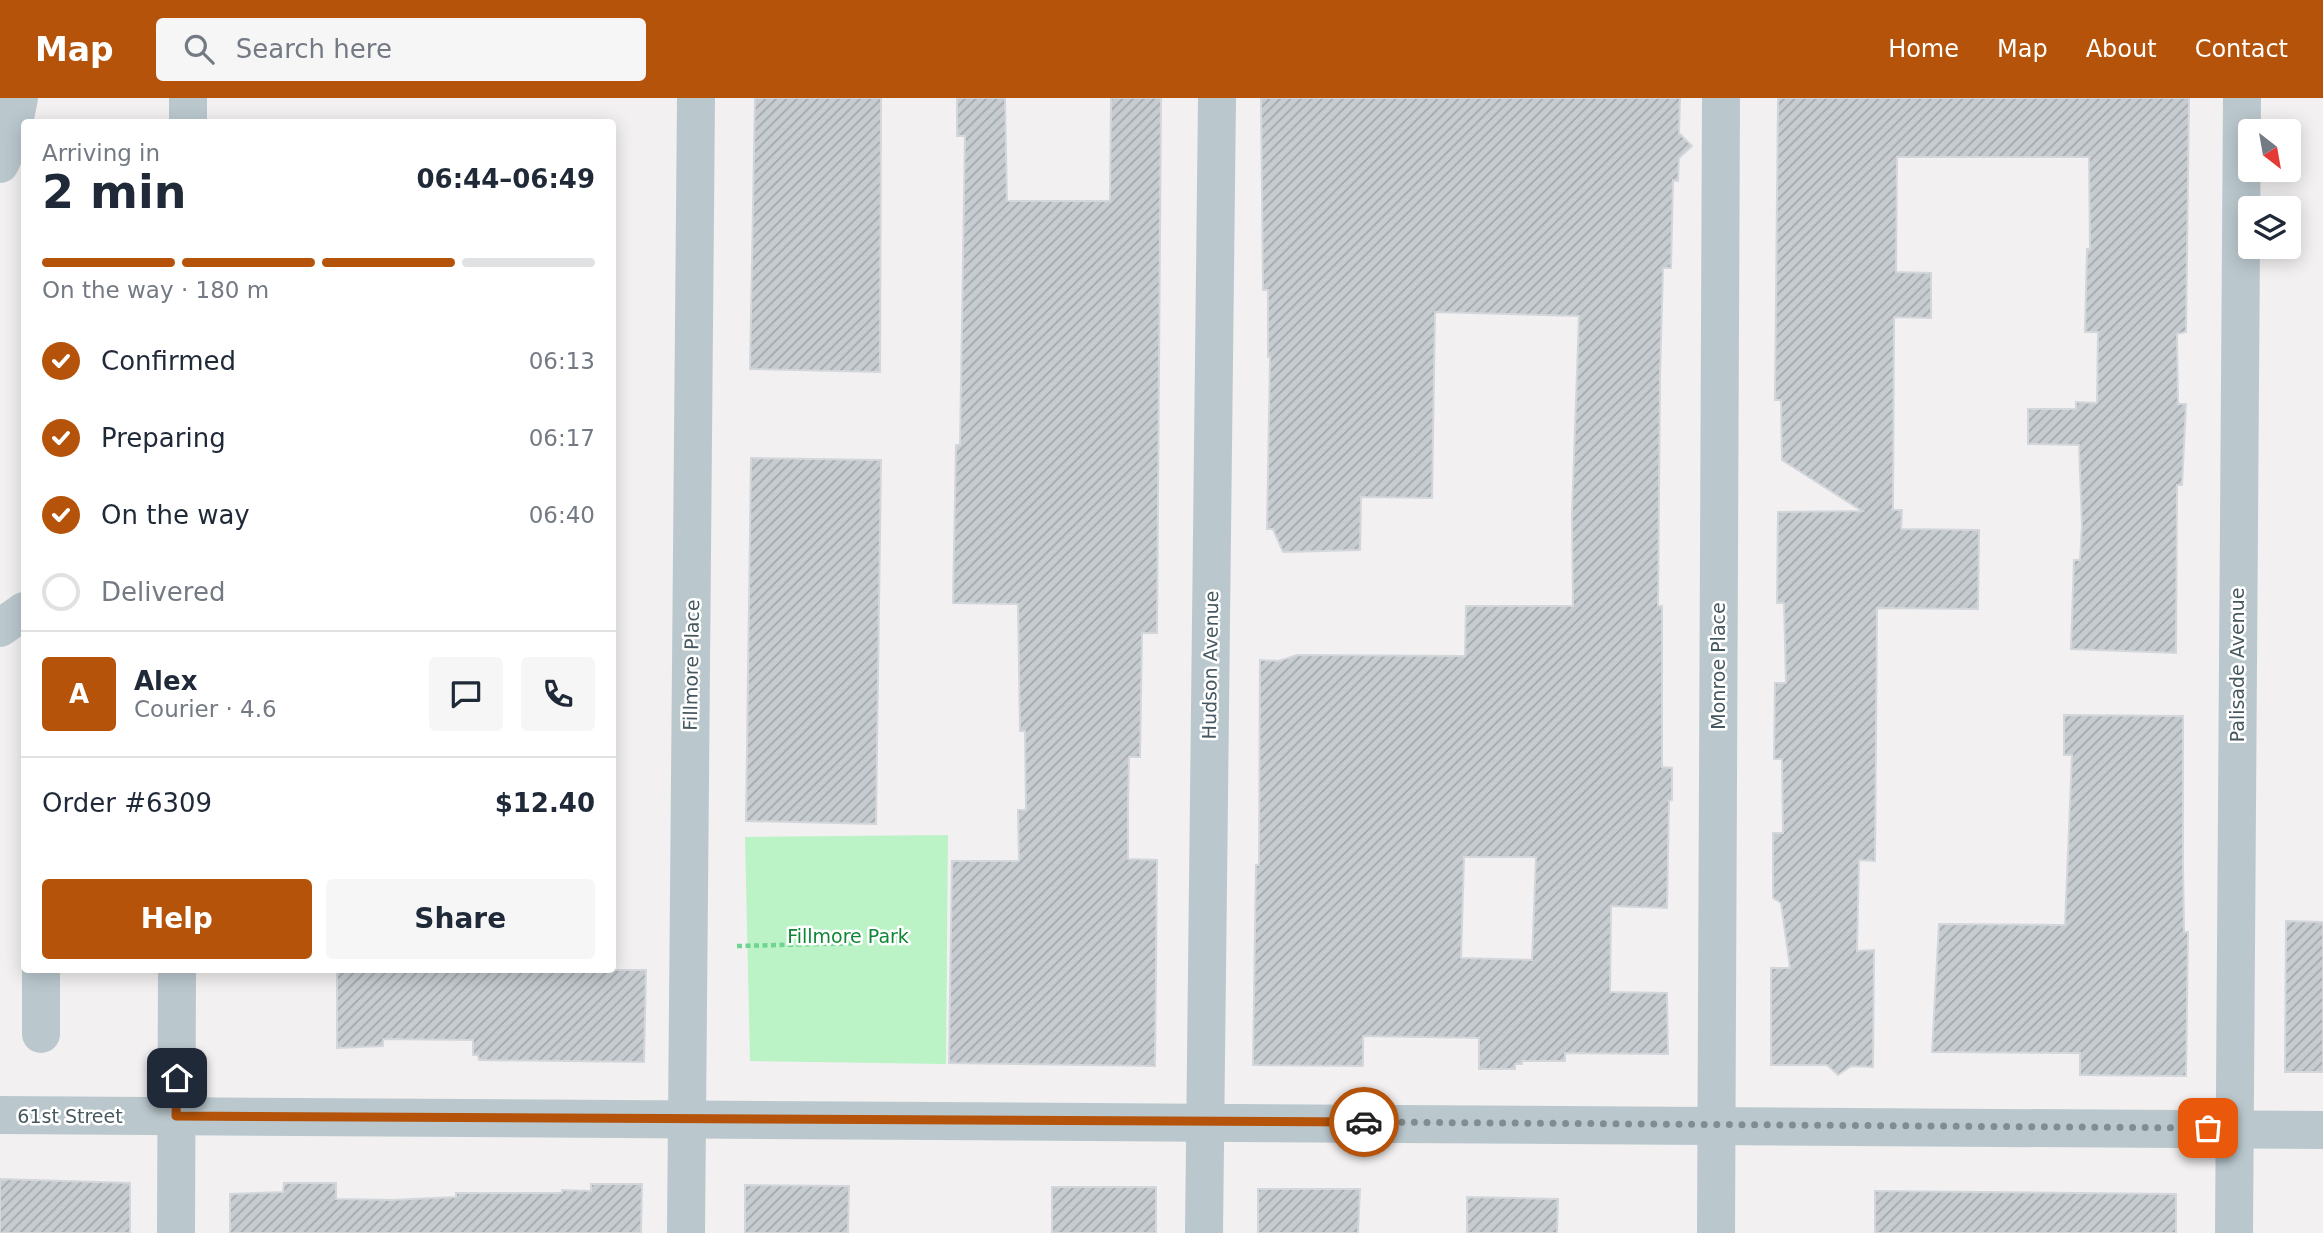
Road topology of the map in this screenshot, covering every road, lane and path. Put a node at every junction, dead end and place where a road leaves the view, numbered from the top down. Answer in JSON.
{"nodes":[{"id":1,"x":19,"y":98,"type":"edge"},
{"id":2,"x":188,"y":98,"type":"edge"},
{"id":3,"x":696,"y":98,"type":"edge"},
{"id":4,"x":1217,"y":98,"type":"edge"},
{"id":5,"x":1721,"y":98,"type":"edge"},
{"id":6,"x":2242,"y":98,"type":"edge"},
{"id":7,"x":188,"y":119,"type":"edge"},
{"id":8,"x":0,"y":164,"type":"edge"},
{"id":9,"x":21,"y":613,"type":"edge"},
{"id":10,"x":0,"y":628,"type":"edge"},
{"id":11,"x":860,"y":943,"type":"dead end"},
{"id":12,"x":737,"y":946,"type":"dead end"},
{"id":13,"x":41,"y":973,"type":"edge"},
{"id":14,"x":177,"y":973,"type":"edge"},
{"id":15,"x":41,"y":1034,"type":"dead end"},
{"id":16,"x":0,"y":1115,"type":"edge"},
{"id":17,"x":176,"y":1116,"type":"junction"},
{"id":18,"x":687,"y":1119,"type":"junction"},
{"id":19,"x":1204,"y":1121,"type":"junction"},
{"id":20,"x":1716,"y":1124,"type":"junction"},
{"id":21,"x":2234,"y":1129,"type":"junction"},
{"id":22,"x":2323,"y":1129,"type":"edge"},
{"id":23,"x":176,"y":1233,"type":"edge"},
{"id":24,"x":686,"y":1233,"type":"edge"},
{"id":25,"x":1204,"y":1233,"type":"edge"},
{"id":26,"x":1716,"y":1233,"type":"edge"},
{"id":27,"x":2234,"y":1233,"type":"edge"}],
"edges":[{"from":1,"to":8,"type":"street"},
{"from":2,"to":7,"type":"street"},
{"from":3,"to":18,"type":"street","name":"Fillmore Place"},
{"from":4,"to":19,"type":"street","name":"Hudson Avenue"},
{"from":5,"to":20,"type":"street","name":"Monroe Place"},
{"from":6,"to":21,"type":"street","name":"Palisade Avenue"},
{"from":9,"to":10,"type":"street"},
{"from":11,"to":12,"type":"path"},
{"from":13,"to":15,"type":"street"},
{"from":14,"to":17,"type":"street"},
{"from":16,"to":17,"type":"street","name":"61st Street"},
{"from":17,"to":18,"type":"street","name":"61st Street"},
{"from":17,"to":23,"type":"street"},
{"from":18,"to":19,"type":"street","name":"61st Street"},
{"from":18,"to":24,"type":"street","name":"Fillmore Place"},
{"from":19,"to":20,"type":"street","name":"61st Street"},
{"from":19,"to":25,"type":"street","name":"Hudson Avenue"},
{"from":20,"to":21,"type":"street","name":"61st Street"},
{"from":20,"to":26,"type":"street","name":"Monroe Place"},
{"from":21,"to":22,"type":"street","name":"61st Street"},
{"from":21,"to":27,"type":"street","name":"Palisade Avenue"}]}
